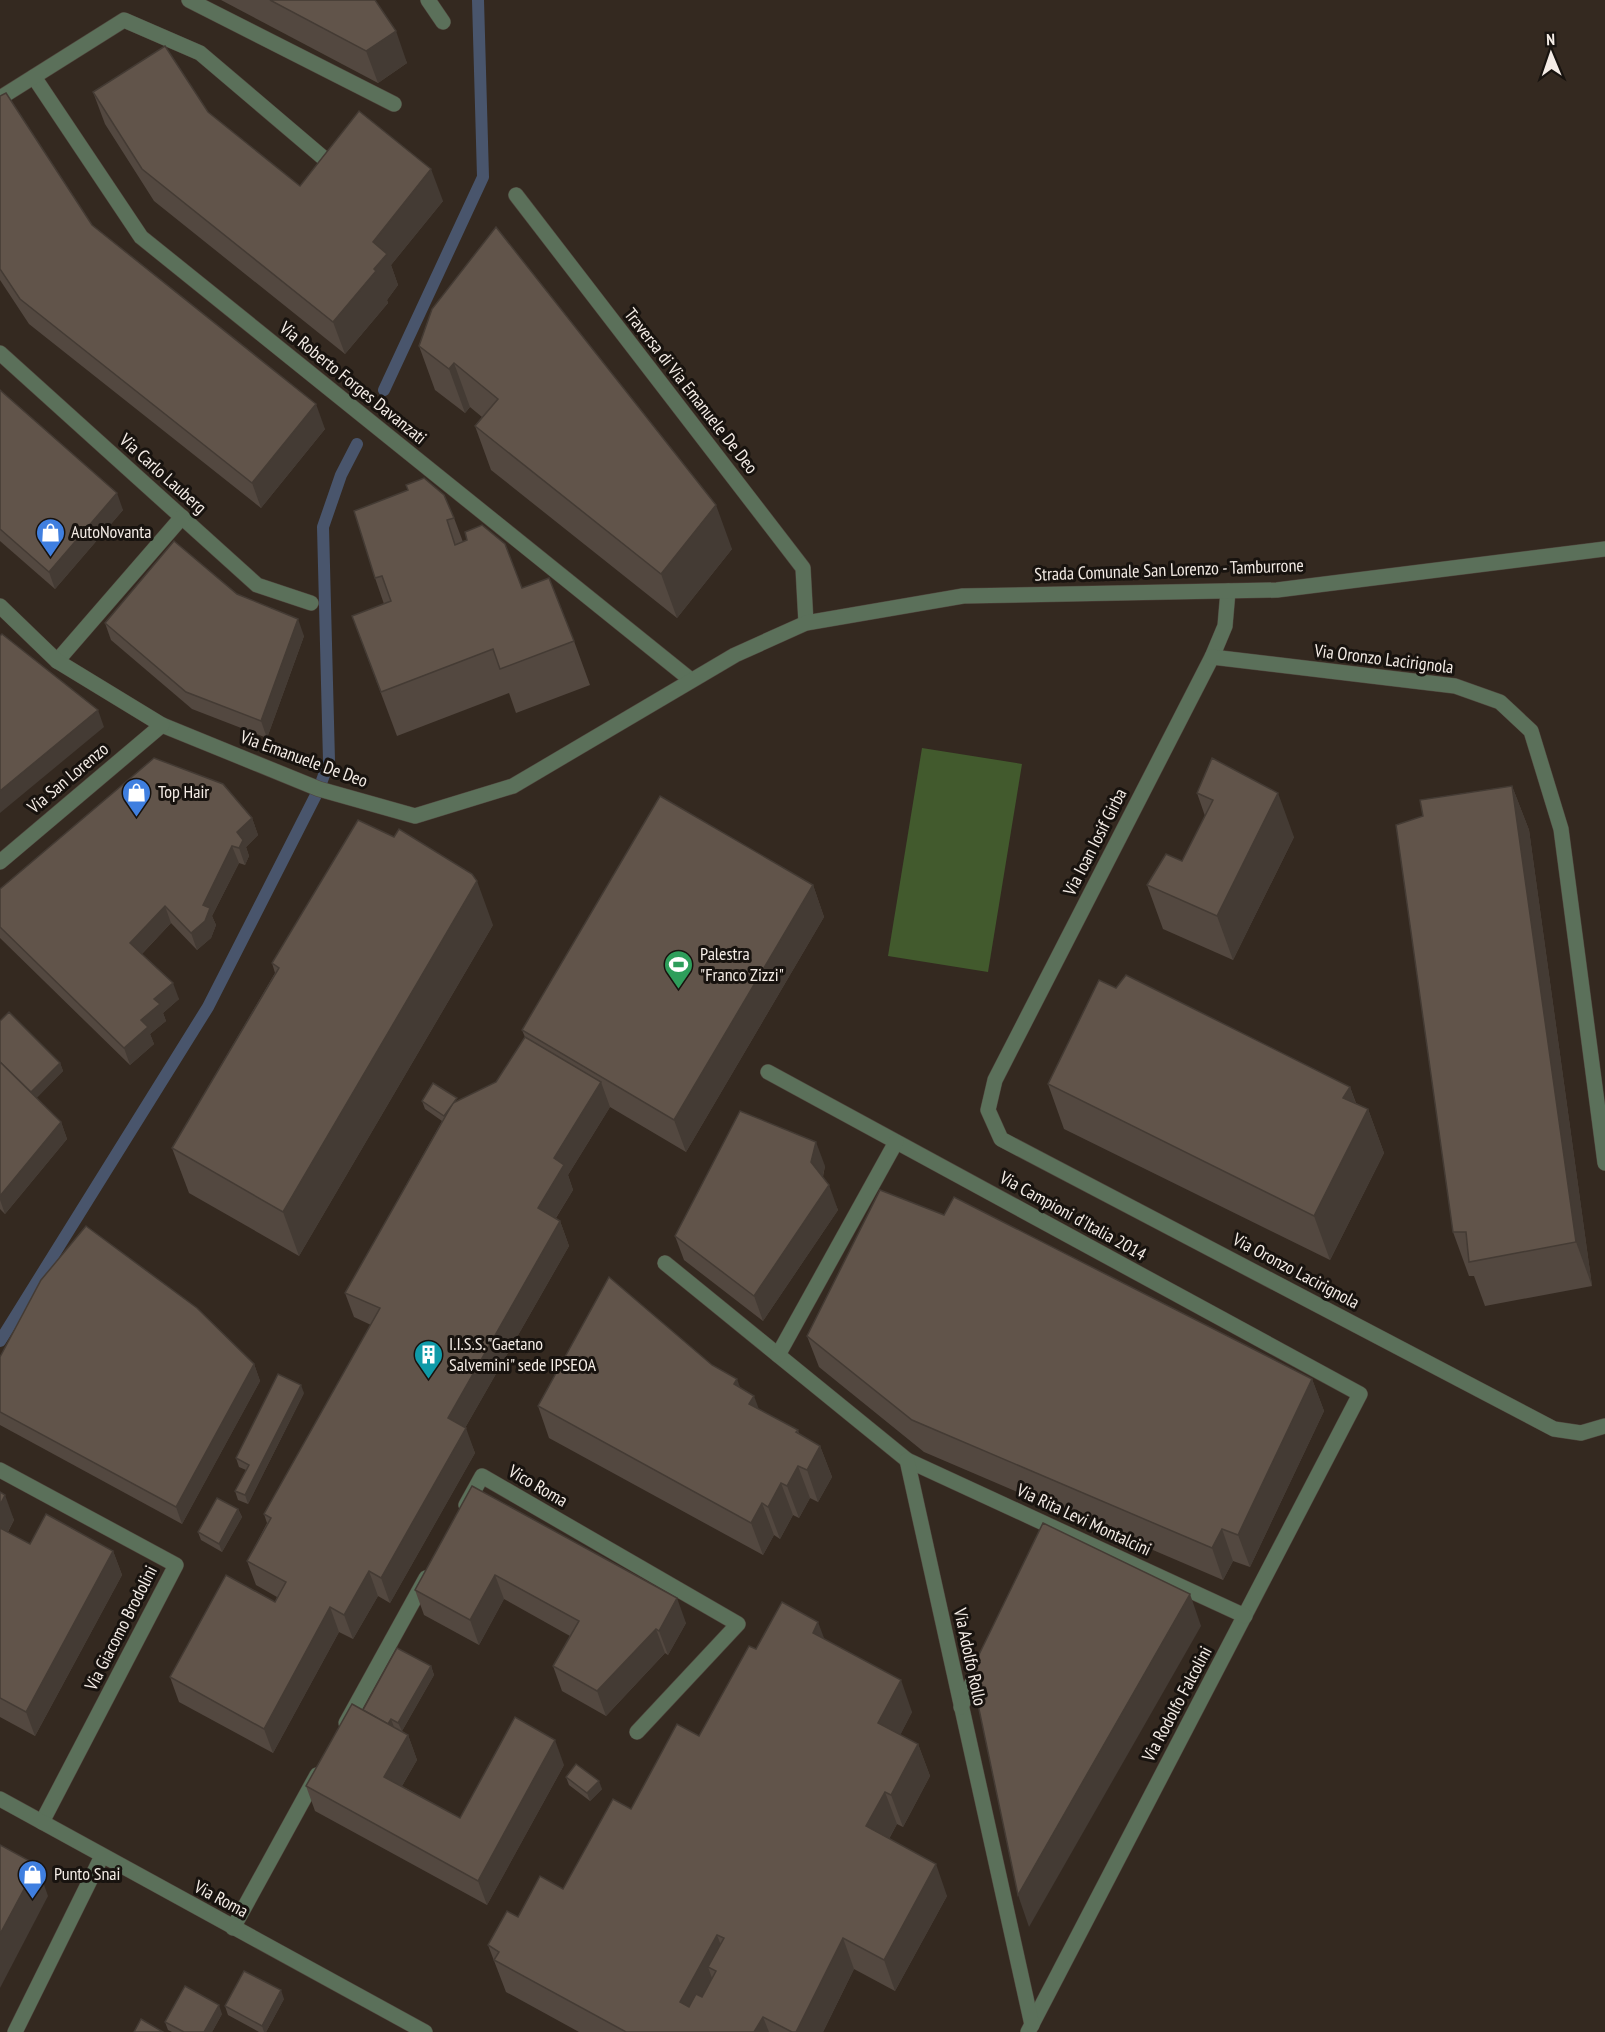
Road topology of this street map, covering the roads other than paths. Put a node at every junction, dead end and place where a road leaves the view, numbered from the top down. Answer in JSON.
{"nodes":[{"id":1,"x":189,"y":0,"type":"edge"},
{"id":2,"x":428,"y":0,"type":"edge"},
{"id":3,"x":443,"y":22,"type":"dead end"},
{"id":4,"x":34,"y":77,"type":"junction"},
{"id":5,"x":0,"y":98,"type":"edge"},
{"id":6,"x":394,"y":104,"type":"dead end"},
{"id":7,"x":327,"y":161,"type":"edge"},
{"id":8,"x":516,"y":195,"type":"dead end"},
{"id":9,"x":0,"y":353,"type":"edge"},
{"id":10,"x":182,"y":517,"type":"junction"},
{"id":11,"x":1605,"y":549,"type":"edge"},
{"id":12,"x":1228,"y":591,"type":"junction"},
{"id":13,"x":311,"y":603,"type":"dead end"},
{"id":14,"x":0,"y":606,"type":"edge"},
{"id":15,"x":806,"y":623,"type":"junction"},
{"id":16,"x":1212,"y":657,"type":"junction"},
{"id":17,"x":57,"y":661,"type":"junction"},
{"id":18,"x":691,"y":680,"type":"junction"},
{"id":19,"x":162,"y":725,"type":"junction"},
{"id":20,"x":0,"y":862,"type":"edge"},
{"id":21,"x":768,"y":1072,"type":"dead end"},
{"id":22,"x":988,"y":1110,"type":"joint"},
{"id":23,"x":896,"y":1142,"type":"junction"},
{"id":24,"x":1605,"y":1163,"type":"edge"},
{"id":25,"x":665,"y":1263,"type":"dead end"},
{"id":26,"x":778,"y":1355,"type":"junction"},
{"id":27,"x":1360,"y":1394,"type":"joint"},
{"id":28,"x":1605,"y":1426,"type":"edge"},
{"id":29,"x":907,"y":1460,"type":"junction"},
{"id":30,"x":0,"y":1470,"type":"edge"},
{"id":31,"x":459,"y":1518,"type":"edge"},
{"id":32,"x":435,"y":1560,"type":"edge"},
{"id":33,"x":1245,"y":1616,"type":"junction"},
{"id":34,"x":986,"y":1653,"type":"edge"},
{"id":35,"x":961,"y":1707,"type":"junction"},
{"id":36,"x":637,"y":1732,"type":"dead end"},
{"id":37,"x":337,"y":1739,"type":"edge"},
{"id":38,"x":326,"y":1760,"type":"edge"},
{"id":39,"x":0,"y":1799,"type":"edge"},
{"id":40,"x":42,"y":1822,"type":"junction"},
{"id":41,"x":102,"y":1856,"type":"junction"},
{"id":42,"x":233,"y":1928,"type":"junction"},
{"id":43,"x":1030,"y":2028,"type":"edge"},
{"id":44,"x":15,"y":2032,"type":"edge"},
{"id":45,"x":425,"y":2032,"type":"edge"}],
"edges":[{"from":1,"to":6,"type":"street"},
{"from":2,"to":3,"type":"street"},
{"from":4,"to":5,"type":"street"},
{"from":4,"to":7,"type":"street"},
{"from":4,"to":18,"type":"street","name":"Via Roberto Forges Davanzati"},
{"from":8,"to":15,"type":"street","name":"Traversa di Via Emanuele De Deo"},
{"from":9,"to":10,"type":"street","name":"Via Carlo Lauberg"},
{"from":10,"to":13,"type":"street","name":"Via Carlo Lauberg"},
{"from":10,"to":17,"type":"street"},
{"from":11,"to":12,"type":"street","name":"Strada Comunale San Lorenzo - Tamburrone"},
{"from":12,"to":15,"type":"street","name":"Strada Comunale San Lorenzo - Tamburrone"},
{"from":12,"to":16,"type":"street","name":"Via Ioan Iosif Girba"},
{"from":14,"to":17,"type":"street","name":"Via Emanuele De Deo"},
{"from":15,"to":18,"type":"street","name":"Via Emanuele De Deo"},
{"from":16,"to":22,"type":"street","name":"Via Ioan Iosif Girba"},
{"from":16,"to":24,"type":"street","name":"Via Oronzo Lacirignola"},
{"from":17,"to":19,"type":"street","name":"Via Emanuele De Deo"},
{"from":18,"to":19,"type":"street","name":"Via Emanuele De Deo"},
{"from":19,"to":20,"type":"street","name":"Via San Lorenzo"},
{"from":21,"to":23,"type":"street","name":"Via Campioni d'Italia 2014"},
{"from":22,"to":28,"type":"street","name":"Via Oronzo Lacirignola"},
{"from":23,"to":26,"type":"street"},
{"from":23,"to":27,"type":"street","name":"Via Campioni d'Italia 2014"},
{"from":25,"to":26,"type":"street"},
{"from":26,"to":29,"type":"street"},
{"from":27,"to":33,"type":"street","name":"Via Rodolfo Falcolini"},
{"from":29,"to":33,"type":"street","name":"Via Rita Levi Montalcini"},
{"from":29,"to":35,"type":"street","name":"Via Adolfo Rollo"},
{"from":30,"to":40,"type":"street","name":"Via Giacomo Brodolini"},
{"from":31,"to":36,"type":"street","name":"Vico Roma"},
{"from":32,"to":37,"type":"street"},
{"from":33,"to":43,"type":"street","name":"Via Rodolfo Falcolini"},
{"from":34,"to":35,"type":"street"},
{"from":35,"to":43,"type":"street","name":"Via Adolfo Rollo"},
{"from":38,"to":42,"type":"street"},
{"from":39,"to":40,"type":"street","name":"Via Roma"},
{"from":40,"to":41,"type":"street","name":"Via Roma"},
{"from":41,"to":42,"type":"street","name":"Via Roma"},
{"from":41,"to":44,"type":"street"},
{"from":42,"to":45,"type":"street","name":"Via Roma"}]}
